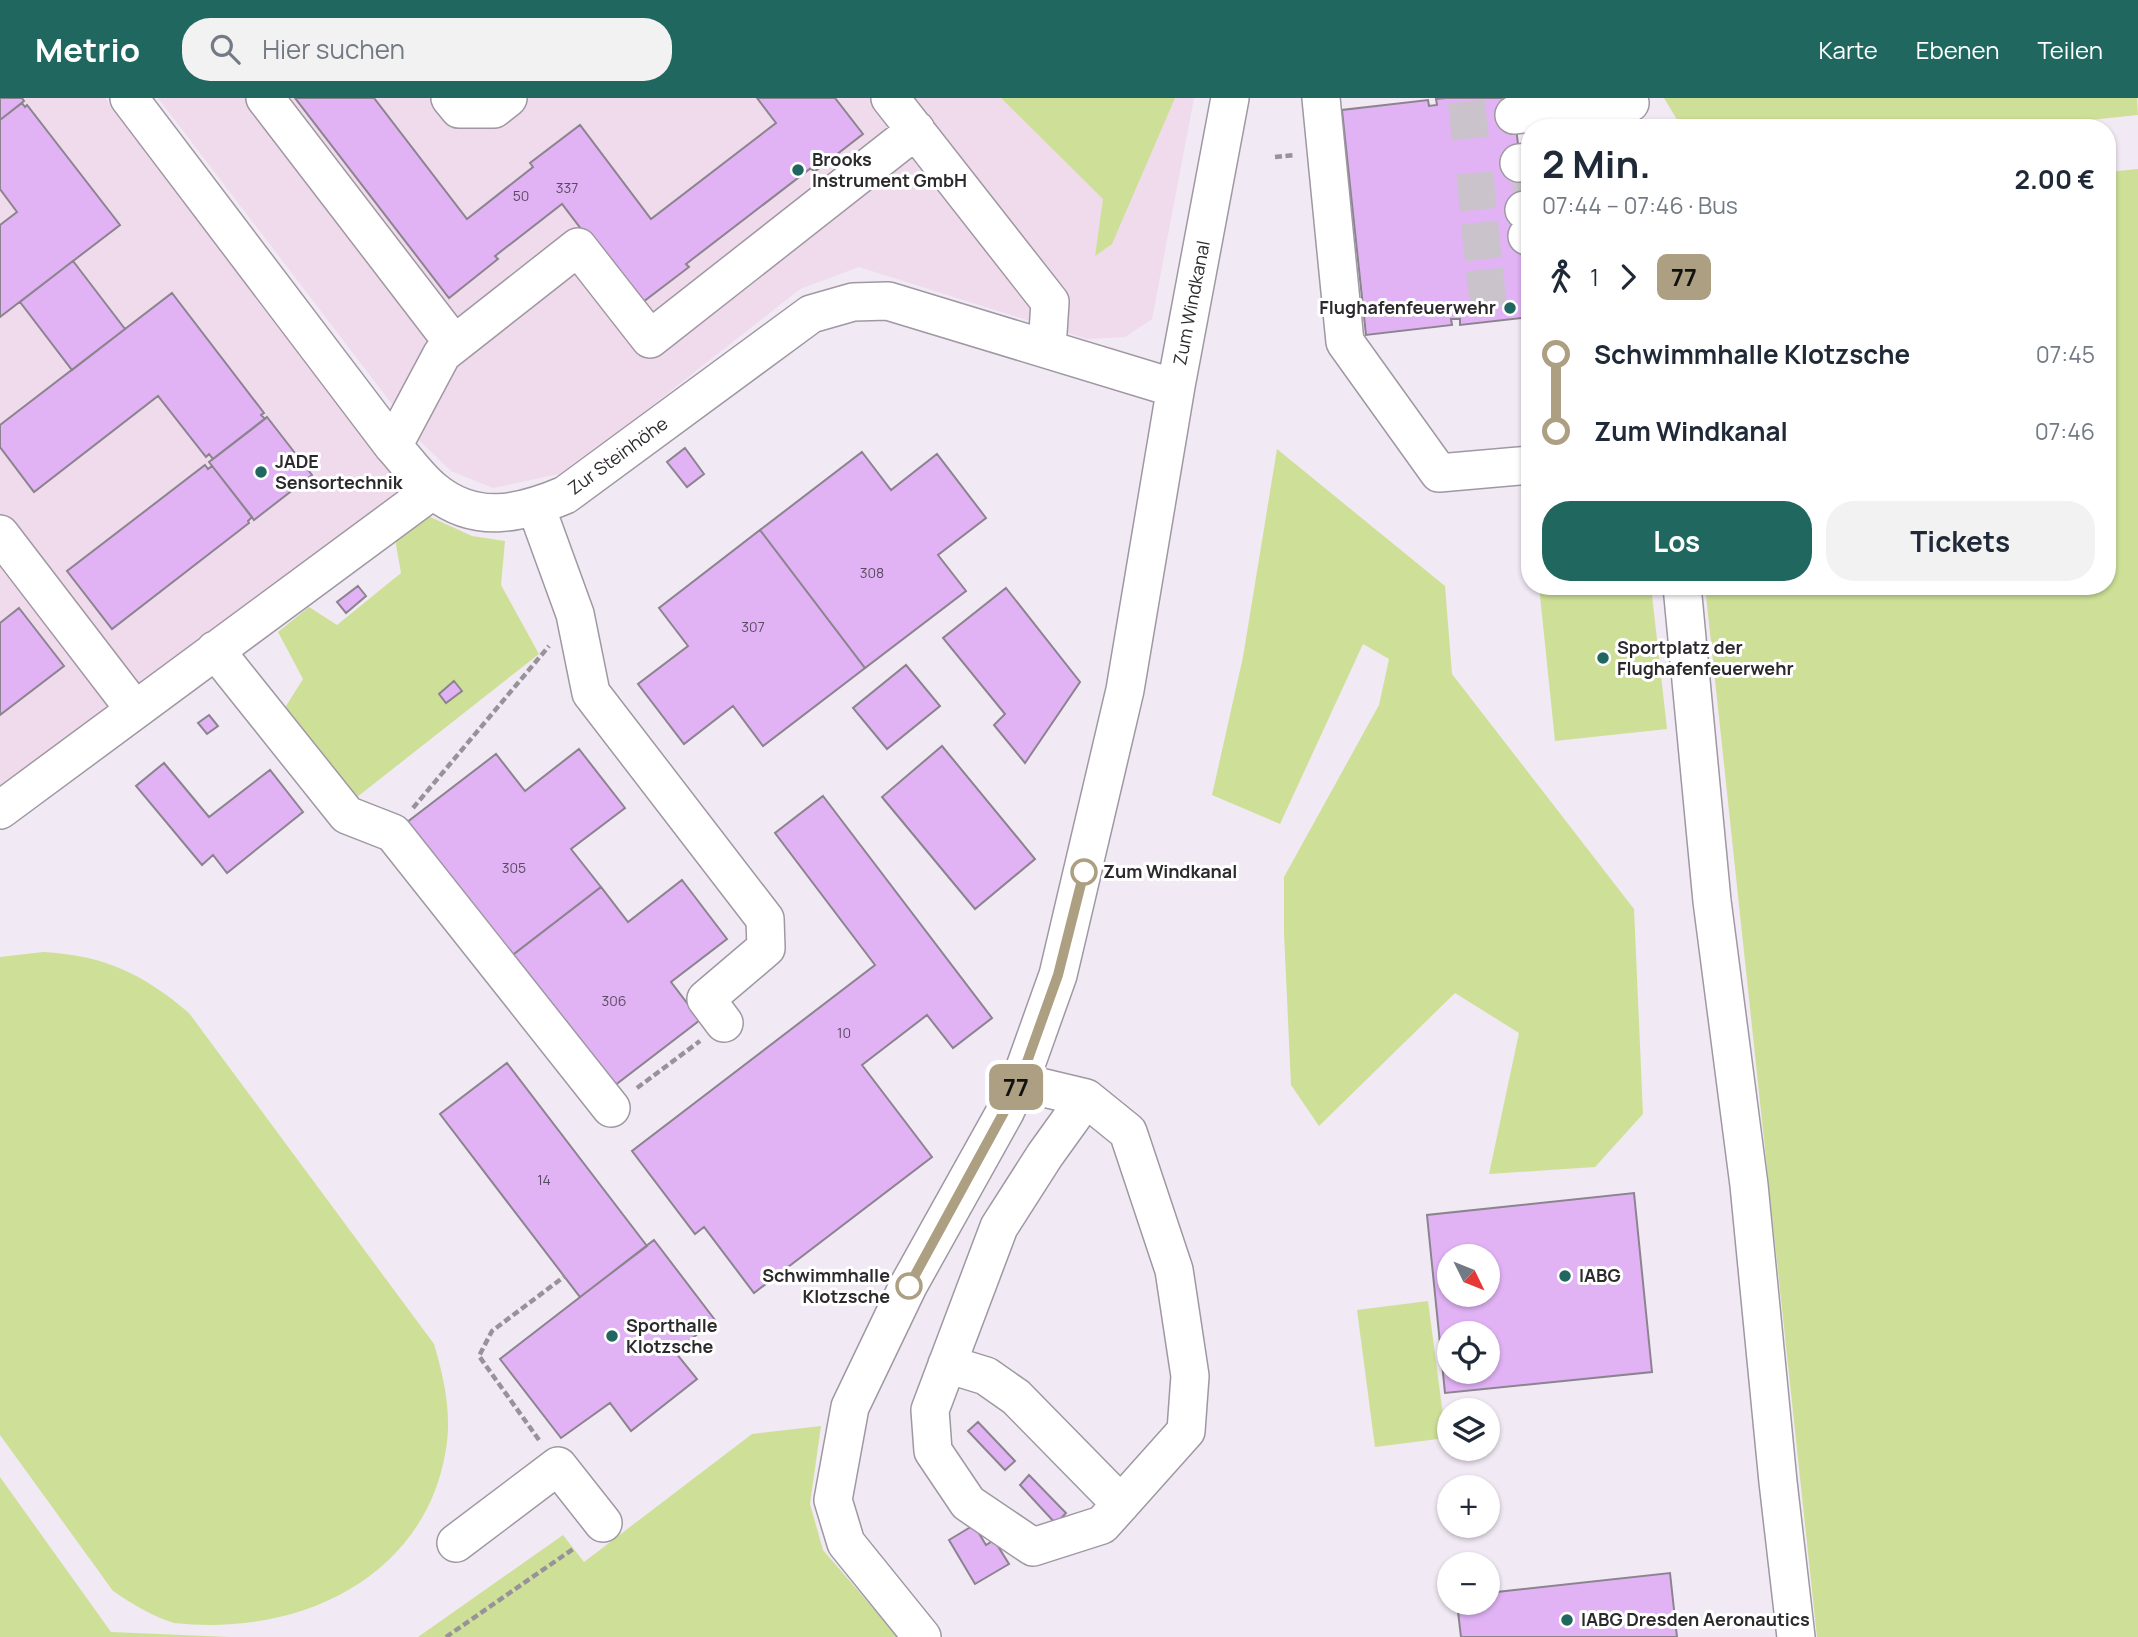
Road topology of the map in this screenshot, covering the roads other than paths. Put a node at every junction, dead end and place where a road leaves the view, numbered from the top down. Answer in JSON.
{"nodes":[{"id":1,"x":129,"y":98,"type":"edge"},
{"id":2,"x":265,"y":98,"type":"edge"},
{"id":3,"x":450,"y":98,"type":"edge"},
{"id":4,"x":508,"y":98,"type":"edge"},
{"id":5,"x":890,"y":98,"type":"edge"},
{"id":6,"x":1230,"y":98,"type":"edge"},
{"id":7,"x":1321,"y":98,"type":"edge"},
{"id":8,"x":915,"y":130,"type":"junction"},
{"id":9,"x":454,"y":344,"type":"junction"},
{"id":10,"x":1047,"y":348,"type":"junction"},
{"id":11,"x":1176,"y":386,"type":"junction"},
{"id":12,"x":393,"y":446,"type":"junction"},
{"id":13,"x":1521,"y":466,"type":"edge"},
{"id":14,"x":433,"y":490,"type":"junction"},
{"id":15,"x":536,"y":507,"type":"junction"},
{"id":16,"x":0,"y":534,"type":"edge"},
{"id":17,"x":1683,"y":595,"type":"edge"},
{"id":18,"x":215,"y":650,"type":"junction"},
{"id":19,"x":135,"y":710,"type":"junction"},
{"id":20,"x":0,"y":810,"type":"edge"},
{"id":21,"x":724,"y":1023,"type":"road end"},
{"id":22,"x":1019,"y":1082,"type":"junction"},
{"id":23,"x":1086,"y":1098,"type":"junction"},
{"id":24,"x":611,"y":1108,"type":"road end"},
{"id":25,"x":947,"y":1364,"type":"junction"},
{"id":26,"x":1121,"y":1504,"type":"junction"},
{"id":27,"x":603,"y":1523,"type":"dead end"},
{"id":28,"x":456,"y":1543,"type":"dead end"},
{"id":29,"x":922,"y":1637,"type":"edge"},
{"id":30,"x":1796,"y":1637,"type":"edge"}],
"edges":[{"from":1,"to":12,"type":"street","name":"Zur Steinhöhe"},
{"from":2,"to":9,"type":"street"},
{"from":3,"to":4,"type":"street"},
{"from":5,"to":8,"type":"street"},
{"from":6,"to":11,"type":"street","name":"Zum Windkanal"},
{"from":7,"to":13,"type":"street"},
{"from":8,"to":9,"type":"street"},
{"from":8,"to":10,"type":"street"},
{"from":9,"to":12,"type":"street"},
{"from":10,"to":11,"type":"street","name":"Zur Steinhöhe"},
{"from":10,"to":15,"type":"street","name":"Zur Steinhöhe"},
{"from":11,"to":22,"type":"street","name":"Zum Windkanal"},
{"from":12,"to":14,"type":"street","name":"Zur Steinhöhe"},
{"from":14,"to":15,"type":"street","name":"Zur Steinhöhe"},
{"from":14,"to":18,"type":"street"},
{"from":15,"to":21,"type":"street"},
{"from":16,"to":19,"type":"street"},
{"from":17,"to":30,"type":"street"},
{"from":18,"to":19,"type":"street"},
{"from":18,"to":24,"type":"street"},
{"from":19,"to":20,"type":"street"},
{"from":22,"to":23,"type":"street"},
{"from":22,"to":29,"type":"street","name":"Zum Windkanal"},
{"from":23,"to":25,"type":"street"},
{"from":23,"to":26,"type":"street"},
{"from":25,"to":26,"type":"street"},
{"from":25,"to":26,"type":"street"},
{"from":27,"to":28,"type":"street"}]}
